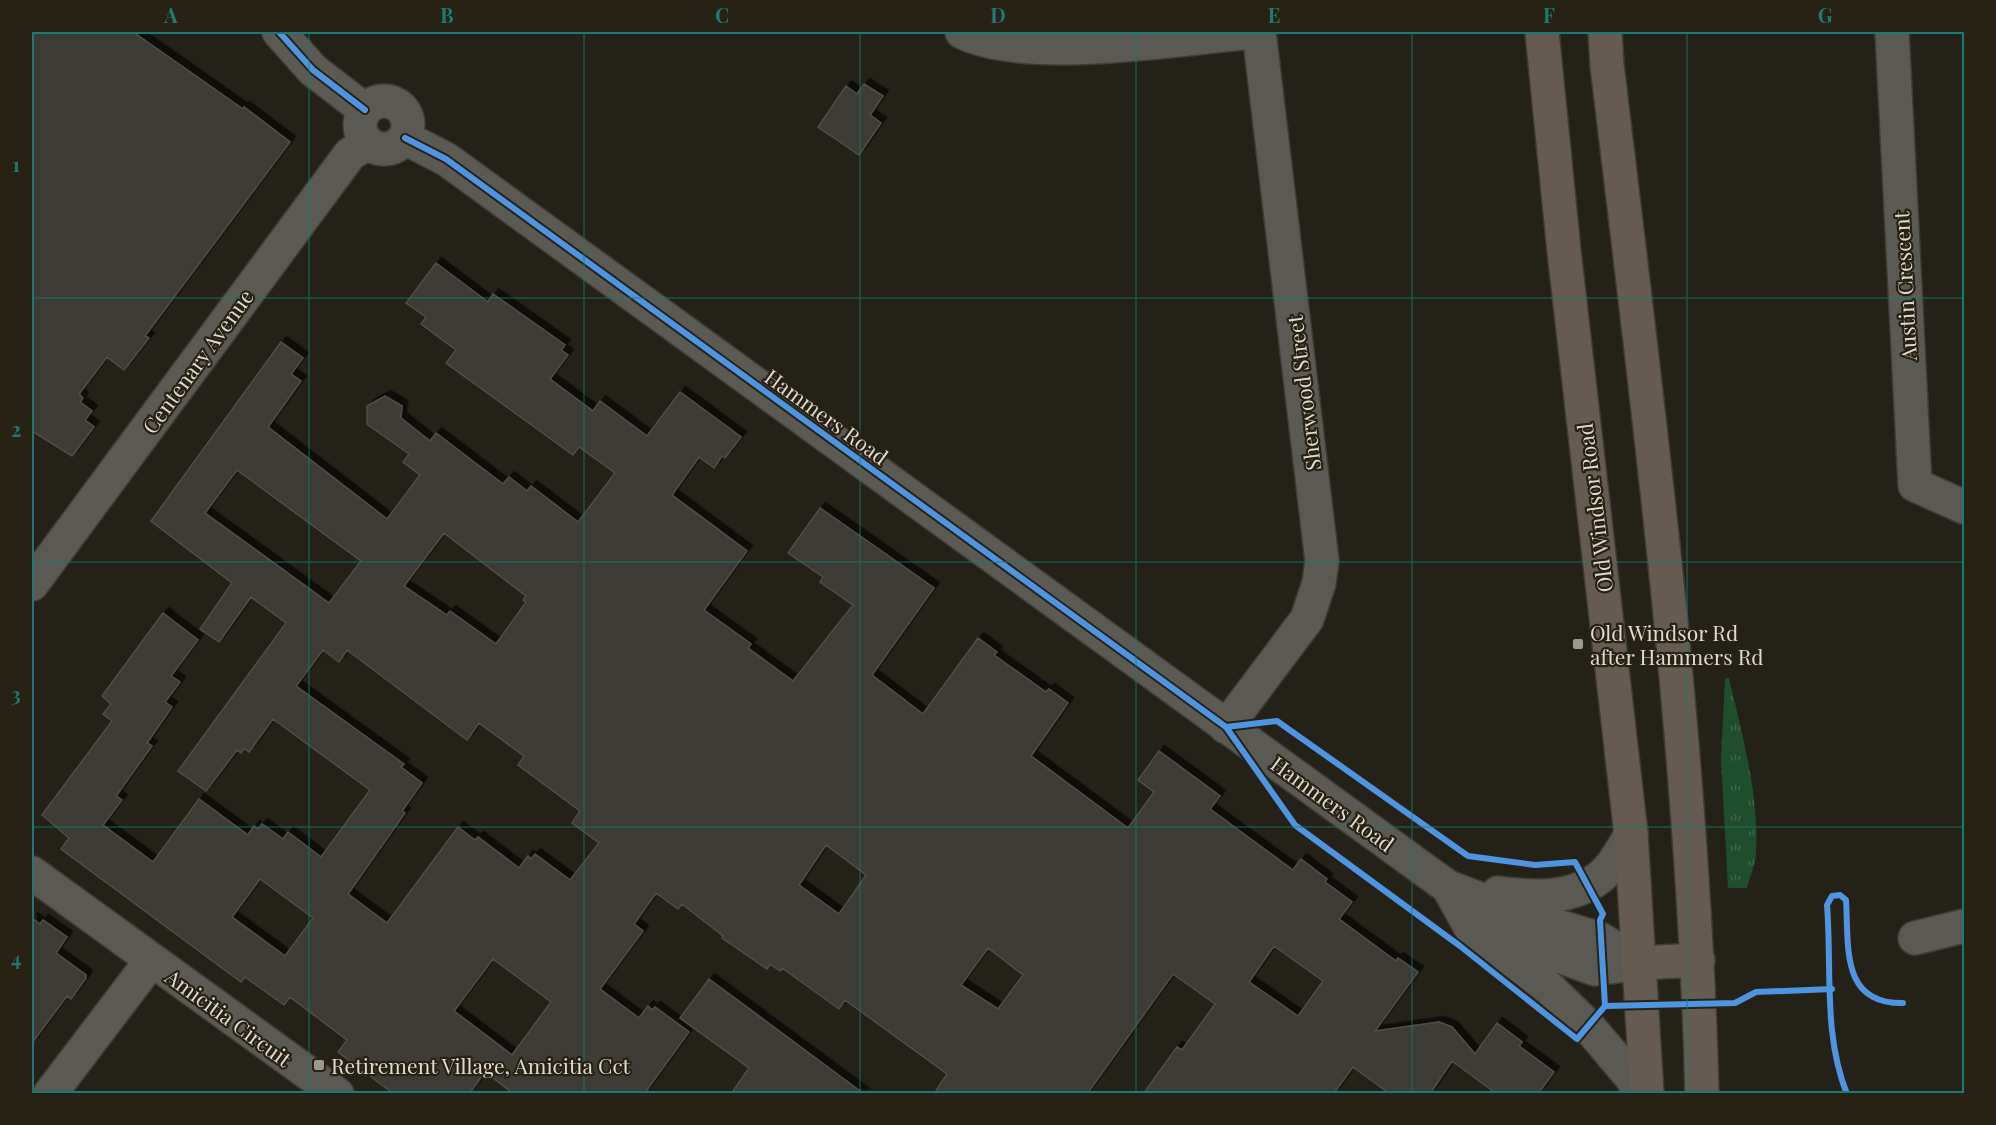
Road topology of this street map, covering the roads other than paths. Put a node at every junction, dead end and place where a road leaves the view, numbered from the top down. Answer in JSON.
{"nodes":[{"id":1,"x":279,"y":32,"type":"edge"},
{"id":2,"x":962,"y":32,"type":"edge"},
{"id":3,"x":1252,"y":32,"type":"edge"},
{"id":4,"x":1259,"y":32,"type":"edge"},
{"id":5,"x":1542,"y":32,"type":"edge"},
{"id":6,"x":1605,"y":32,"type":"edge"},
{"id":7,"x":1892,"y":32,"type":"edge"},
{"id":8,"x":365,"y":110,"type":"junction"},
{"id":9,"x":405,"y":138,"type":"junction"},
{"id":10,"x":368,"y":143,"type":"junction"},
{"id":11,"x":1965,"y":507,"type":"edge"},
{"id":12,"x":32,"y":584,"type":"edge"},
{"id":13,"x":1226,"y":727,"type":"junction"},
{"id":14,"x":1631,"y":834,"type":"junction"},
{"id":15,"x":32,"y":873,"type":"edge"},
{"id":16,"x":1448,"y":886,"type":"junction"},
{"id":17,"x":1965,"y":926,"type":"edge"},
{"id":18,"x":1915,"y":938,"type":"dead end"},
{"id":19,"x":1698,"y":960,"type":"junction"},
{"id":20,"x":151,"y":961,"type":"junction"},
{"id":21,"x":1640,"y":963,"type":"junction"},
{"id":22,"x":50,"y":1094,"type":"edge"},
{"id":23,"x":337,"y":1094,"type":"edge"},
{"id":24,"x":1640,"y":1094,"type":"edge"},
{"id":25,"x":1647,"y":1094,"type":"edge"},
{"id":26,"x":1702,"y":1094,"type":"edge"}],
"edges":[{"from":1,"to":8,"type":"street"},
{"from":2,"to":3,"type":"street"},
{"from":4,"to":13,"type":"street","name":"Sherwood Street"},
{"from":5,"to":14,"type":"highway","name":"Old Windsor Road"},
{"from":6,"to":19,"type":"highway"},
{"from":7,"to":11,"type":"street","name":"Austin Crescent"},
{"from":8,"to":9,"type":"street"},
{"from":8,"to":10,"type":"street"},
{"from":9,"to":10,"type":"street"},
{"from":9,"to":13,"type":"street","name":"Hammers Road"},
{"from":10,"to":12,"type":"street","name":"Centenary Avenue"},
{"from":13,"to":16,"type":"street","name":"Hammers Road"},
{"from":14,"to":16,"type":"street"},
{"from":14,"to":21,"type":"highway","name":"Old Windsor Road"},
{"from":15,"to":20,"type":"street","name":"Amicitia Circuit"},
{"from":16,"to":21,"type":"street","name":"Hammers Road"},
{"from":16,"to":24,"type":"street"},
{"from":17,"to":18,"type":"street"},
{"from":19,"to":21,"type":"highway"},
{"from":19,"to":26,"type":"highway"},
{"from":20,"to":22,"type":"street","name":"Amicitia Circuit"},
{"from":20,"to":23,"type":"street","name":"Amicitia Circuit"},
{"from":21,"to":25,"type":"highway","name":"Old Windsor Road"}]}
